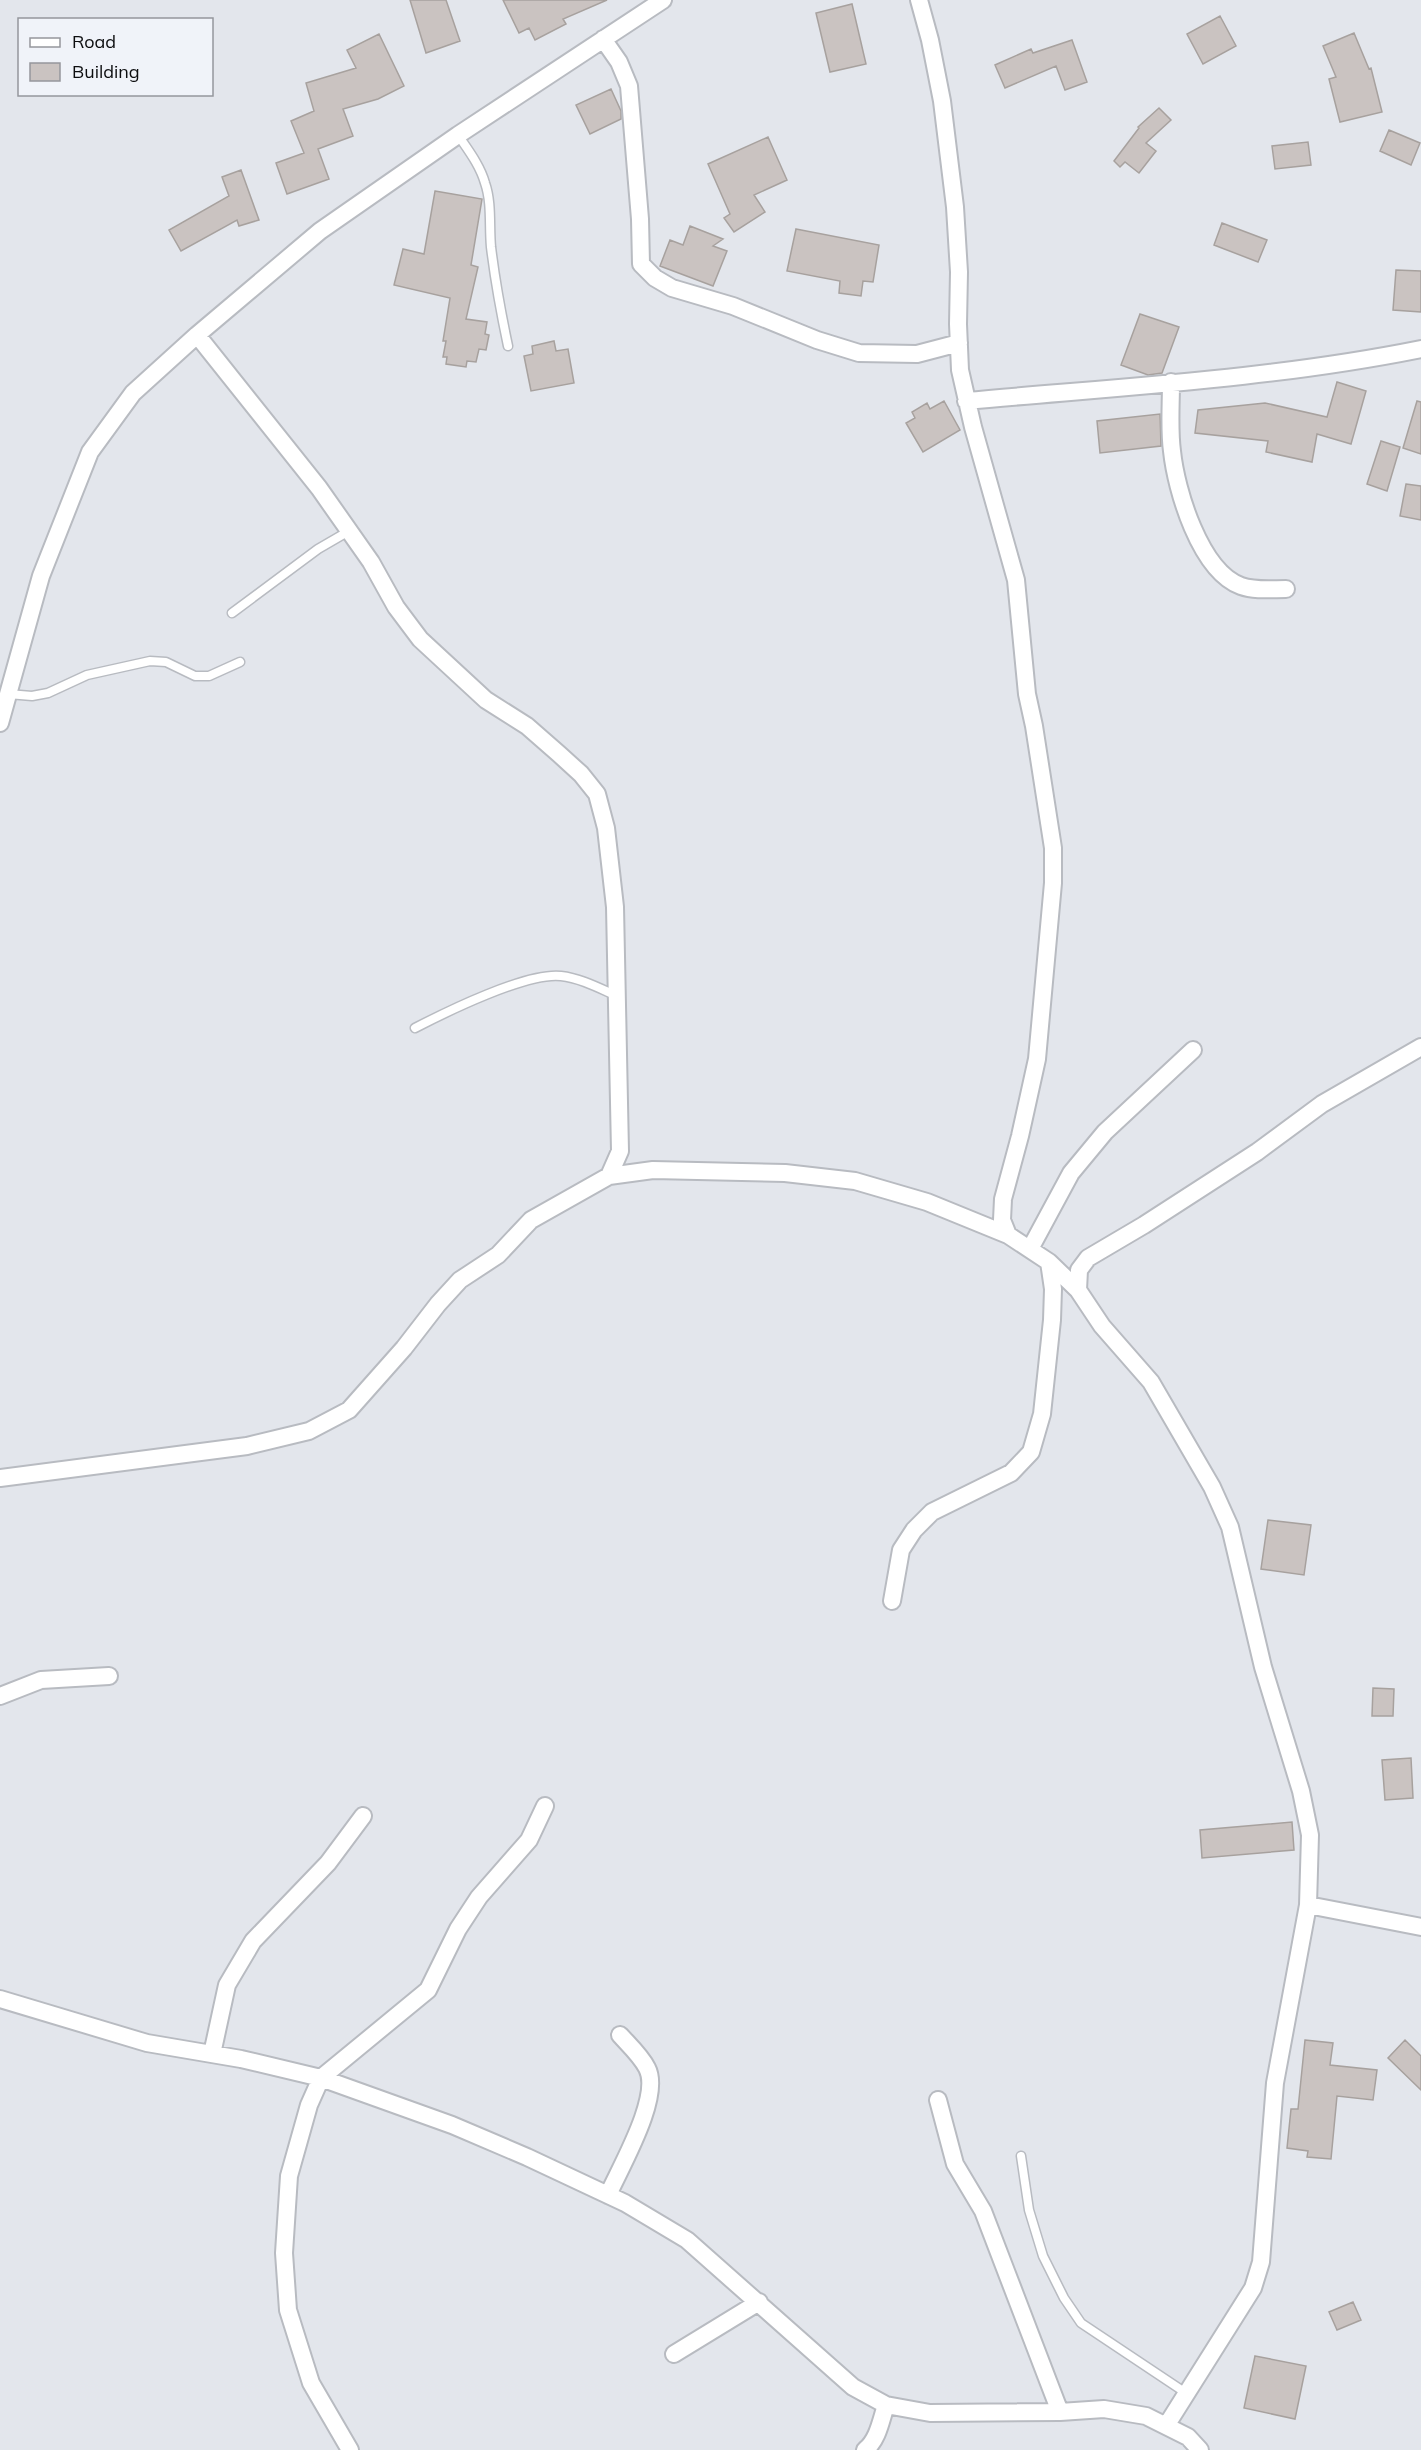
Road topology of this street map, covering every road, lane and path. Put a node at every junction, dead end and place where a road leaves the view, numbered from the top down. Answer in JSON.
{"nodes":[{"id":1,"x":663,"y":0,"type":"edge"},
{"id":2,"x":919,"y":0,"type":"edge"},
{"id":3,"x":603,"y":39,"type":"junction"},
{"id":4,"x":458,"y":135,"type":"junction"},
{"id":5,"x":197,"y":335,"type":"junction"},
{"id":6,"x":959,"y":343,"type":"junction"},
{"id":7,"x":508,"y":346,"type":"dead end"},
{"id":8,"x":1421,"y":349,"type":"edge"},
{"id":9,"x":1170,"y":382,"type":"junction"},
{"id":10,"x":966,"y":401,"type":"junction"},
{"id":11,"x":349,"y":531,"type":"junction"},
{"id":12,"x":1286,"y":589,"type":"dead end"},
{"id":13,"x":232,"y":613,"type":"dead end"},
{"id":14,"x":240,"y":662,"type":"dead end"},
{"id":15,"x":8,"y":694,"type":"junction"},
{"id":16,"x":0,"y":723,"type":"edge"},
{"id":17,"x":617,"y":997,"type":"junction"},
{"id":18,"x":415,"y":1029,"type":"dead end"},
{"id":19,"x":1421,"y":1047,"type":"edge"},
{"id":20,"x":1193,"y":1050,"type":"dead end"},
{"id":21,"x":609,"y":1176,"type":"junction"},
{"id":22,"x":1008,"y":1235,"type":"junction"},
{"id":23,"x":1030,"y":1249,"type":"junction"},
{"id":24,"x":1050,"y":1262,"type":"junction"},
{"id":25,"x":1078,"y":1290,"type":"junction"},
{"id":26,"x":0,"y":1478,"type":"edge"},
{"id":27,"x":892,"y":1601,"type":"dead end"},
{"id":28,"x":109,"y":1676,"type":"dead end"},
{"id":29,"x":0,"y":1696,"type":"edge"},
{"id":30,"x":544,"y":1806,"type":"dead end"},
{"id":31,"x":363,"y":1816,"type":"dead end"},
{"id":32,"x":1308,"y":1905,"type":"junction"},
{"id":33,"x":1421,"y":1927,"type":"edge"},
{"id":34,"x":0,"y":1999,"type":"edge"},
{"id":35,"x":620,"y":2035,"type":"dead end"},
{"id":36,"x":212,"y":2054,"type":"junction"},
{"id":37,"x":321,"y":2078,"type":"junction"},
{"id":38,"x":938,"y":2100,"type":"dead end"},
{"id":39,"x":1021,"y":2156,"type":"dead end"},
{"id":40,"x":608,"y":2195,"type":"junction"},
{"id":41,"x":759,"y":2302,"type":"junction"},
{"id":42,"x":674,"y":2354,"type":"dead end"},
{"id":43,"x":1186,"y":2393,"type":"junction"},
{"id":44,"x":886,"y":2405,"type":"junction"},
{"id":45,"x":1060,"y":2412,"type":"junction"},
{"id":46,"x":1166,"y":2426,"type":"junction"},
{"id":47,"x":350,"y":2450,"type":"edge"},
{"id":48,"x":865,"y":2450,"type":"edge"},
{"id":49,"x":1200,"y":2450,"type":"edge"}],
"edges":[{"from":1,"to":3,"type":"street"},
{"from":2,"to":6,"type":"street"},
{"from":3,"to":4,"type":"street"},
{"from":3,"to":6,"type":"street"},
{"from":4,"to":5,"type":"street"},
{"from":4,"to":7,"type":"lane"},
{"from":5,"to":11,"type":"street"},
{"from":5,"to":15,"type":"street"},
{"from":6,"to":10,"type":"street"},
{"from":8,"to":9,"type":"street"},
{"from":9,"to":10,"type":"street"},
{"from":9,"to":12,"type":"street"},
{"from":10,"to":22,"type":"street"},
{"from":11,"to":13,"type":"lane"},
{"from":11,"to":17,"type":"street"},
{"from":14,"to":15,"type":"lane"},
{"from":15,"to":16,"type":"street"},
{"from":17,"to":18,"type":"lane"},
{"from":17,"to":21,"type":"street"},
{"from":19,"to":25,"type":"street"},
{"from":20,"to":23,"type":"street"},
{"from":21,"to":22,"type":"street"},
{"from":21,"to":26,"type":"street"},
{"from":22,"to":23,"type":"street"},
{"from":23,"to":24,"type":"street"},
{"from":24,"to":25,"type":"street"},
{"from":24,"to":27,"type":"street"},
{"from":25,"to":32,"type":"street"},
{"from":28,"to":29,"type":"street"},
{"from":30,"to":37,"type":"street"},
{"from":31,"to":36,"type":"street"},
{"from":32,"to":33,"type":"street"},
{"from":32,"to":43,"type":"street"},
{"from":34,"to":36,"type":"street"},
{"from":35,"to":40,"type":"street"},
{"from":36,"to":37,"type":"street"},
{"from":37,"to":40,"type":"street"},
{"from":37,"to":47,"type":"street"},
{"from":38,"to":45,"type":"street"},
{"from":39,"to":43,"type":"lane"},
{"from":40,"to":41,"type":"street"},
{"from":41,"to":42,"type":"street"},
{"from":41,"to":44,"type":"street"},
{"from":43,"to":46,"type":"street"},
{"from":44,"to":45,"type":"street"},
{"from":44,"to":48,"type":"street"},
{"from":45,"to":46,"type":"street"},
{"from":46,"to":49,"type":"street"}]}
